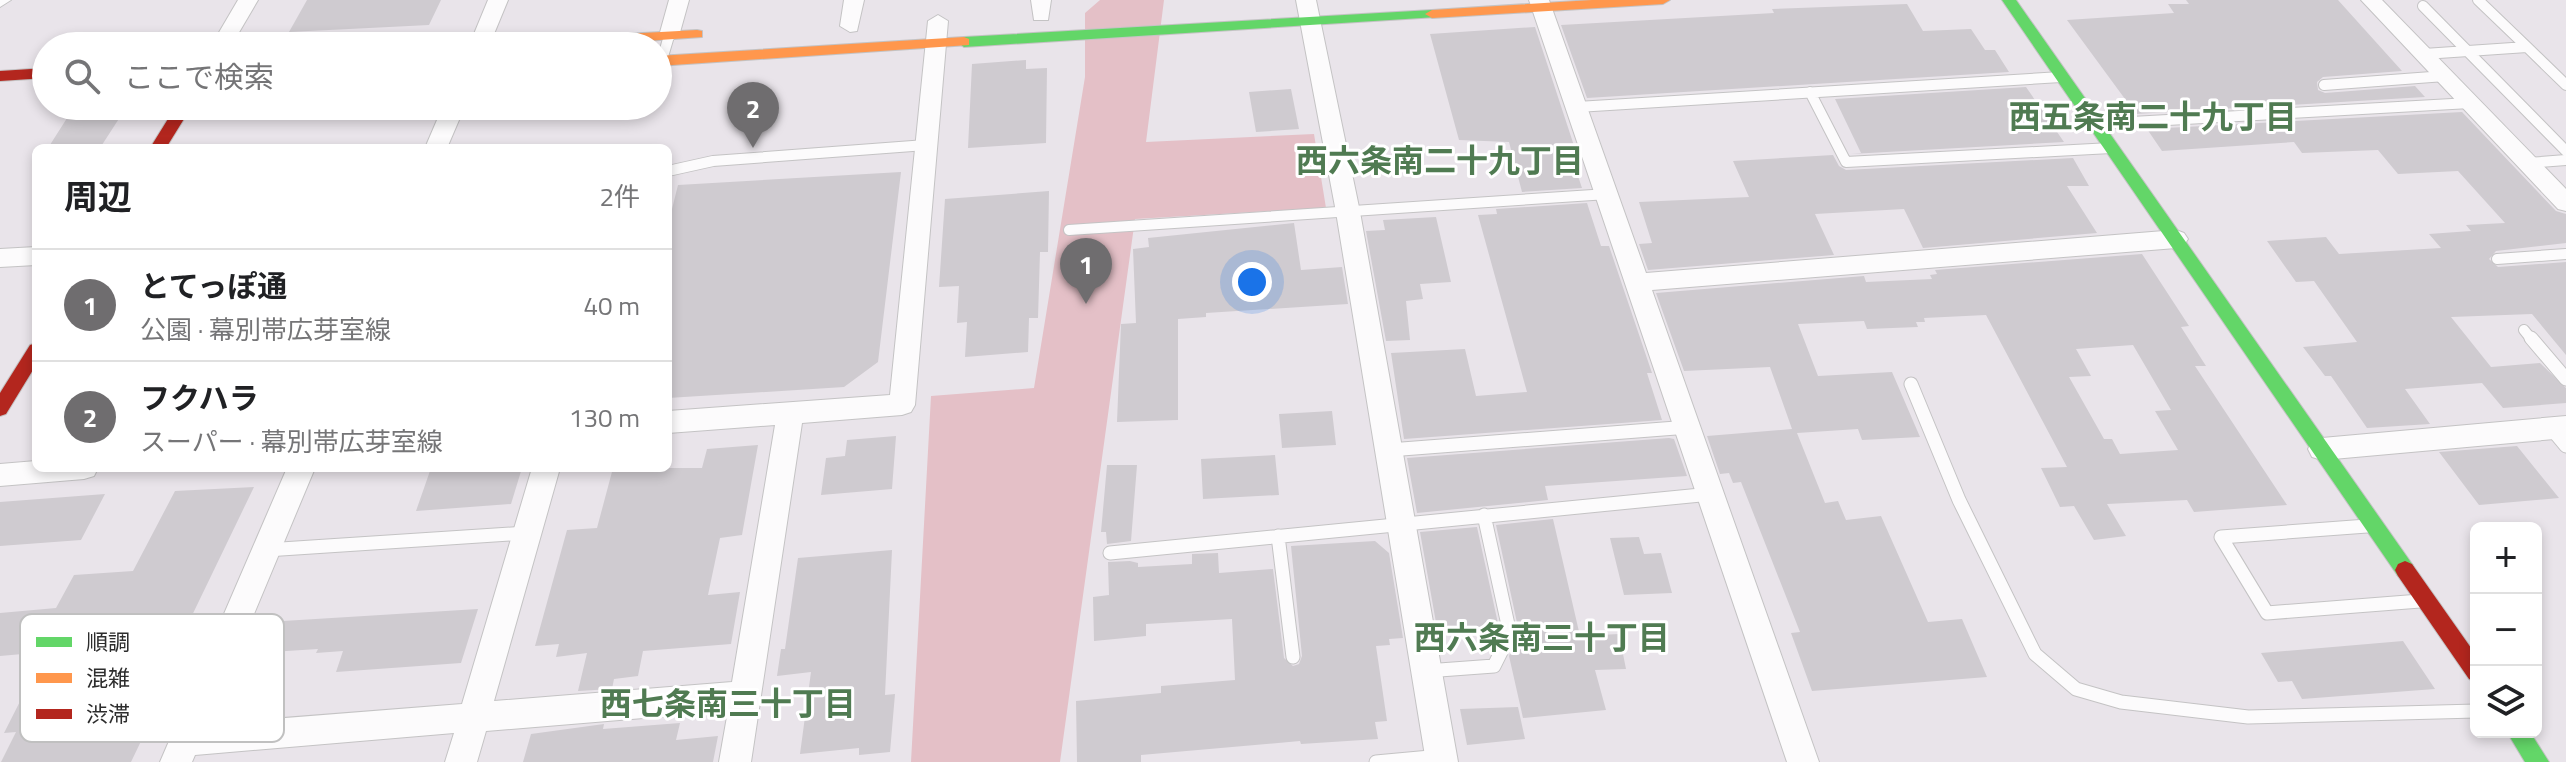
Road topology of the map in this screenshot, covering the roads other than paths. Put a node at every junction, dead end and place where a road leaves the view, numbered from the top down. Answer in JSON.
{"nodes":[{"id":1,"x":248,"y":0,"type":"edge"},
{"id":2,"x":498,"y":0,"type":"edge"},
{"id":3,"x":679,"y":0,"type":"edge"},
{"id":4,"x":854,"y":0,"type":"edge"},
{"id":5,"x":1663,"y":0,"type":"edge"},
{"id":6,"x":2009,"y":0,"type":"edge"},
{"id":7,"x":2371,"y":0,"type":"edge"},
{"id":8,"x":2478,"y":0,"type":"edge"},
{"id":9,"x":1540,"y":4,"type":"edge"},
{"id":10,"x":2423,"y":6,"type":"dead end"},
{"id":11,"x":1309,"y":11,"type":"edge"},
{"id":12,"x":850,"y":26,"type":"dead end"},
{"id":13,"x":938,"y":27,"type":"junction"},
{"id":14,"x":229,"y":32,"type":"edge"},
{"id":15,"x":485,"y":32,"type":"edge"},
{"id":16,"x":670,"y":32,"type":"edge"},
{"id":17,"x":714,"y":33,"type":"dead end"},
{"id":18,"x":672,"y":36,"type":"edge"},
{"id":19,"x":2527,"y":47,"type":"junction"},
{"id":20,"x":2467,"y":51,"type":"junction"},
{"id":21,"x":2424,"y":54,"type":"junction"},
{"id":22,"x":672,"y":63,"type":"edge"},
{"id":23,"x":32,"y":74,"type":"edge"},
{"id":24,"x":0,"y":76,"type":"edge"},
{"id":25,"x":2445,"y":76,"type":"junction"},
{"id":26,"x":2063,"y":77,"type":"junction"},
{"id":27,"x":2324,"y":85,"type":"dead end"},
{"id":28,"x":2566,"y":85,"type":"edge"},
{"id":29,"x":1810,"y":92,"type":"junction"},
{"id":30,"x":2470,"y":103,"type":"junction"},
{"id":31,"x":1577,"y":107,"type":"junction"},
{"id":32,"x":175,"y":120,"type":"edge"},
{"id":33,"x":448,"y":120,"type":"edge"},
{"id":34,"x":2096,"y":124,"type":"junction"},
{"id":35,"x":160,"y":144,"type":"edge"},
{"id":36,"x":438,"y":144,"type":"edge"},
{"id":37,"x":926,"y":145,"type":"junction"},
{"id":38,"x":2112,"y":148,"type":"junction"},
{"id":39,"x":2566,"y":151,"type":"edge"},
{"id":40,"x":2566,"y":160,"type":"edge"},
{"id":41,"x":2528,"y":163,"type":"junction"},
{"id":42,"x":672,"y":170,"type":"edge"},
{"id":43,"x":1608,"y":194,"type":"junction"},
{"id":44,"x":2566,"y":203,"type":"edge"},
{"id":45,"x":1348,"y":212,"type":"junction"},
{"id":46,"x":1069,"y":230,"type":"dead end"},
{"id":47,"x":2176,"y":239,"type":"junction"},
{"id":48,"x":2566,"y":254,"type":"edge"},
{"id":49,"x":32,"y":256,"type":"edge"},
{"id":50,"x":0,"y":258,"type":"edge"},
{"id":51,"x":2497,"y":259,"type":"dead end"},
{"id":52,"x":1640,"y":282,"type":"junction"},
{"id":53,"x":2524,"y":330,"type":"dead end"},
{"id":54,"x":32,"y":357,"type":"edge"},
{"id":55,"x":2566,"y":379,"type":"edge"},
{"id":56,"x":1911,"y":384,"type":"dead end"},
{"id":57,"x":0,"y":409,"type":"edge"},
{"id":58,"x":790,"y":414,"type":"junction"},
{"id":59,"x":672,"y":422,"type":"edge"},
{"id":60,"x":1689,"y":427,"type":"junction"},
{"id":61,"x":2561,"y":434,"type":"edge"},
{"id":62,"x":2322,"y":449,"type":"junction"},
{"id":63,"x":1386,"y":450,"type":"junction"},
{"id":64,"x":36,"y":472,"type":"edge"},
{"id":65,"x":299,"y":472,"type":"edge"},
{"id":66,"x":545,"y":472,"type":"edge"},
{"id":67,"x":0,"y":475,"type":"edge"},
{"id":68,"x":1711,"y":494,"type":"junction"},
{"id":69,"x":1484,"y":515,"type":"junction"},
{"id":70,"x":1399,"y":523,"type":"junction"},
{"id":71,"x":2375,"y":525,"type":"junction"},
{"id":72,"x":527,"y":533,"type":"junction"},
{"id":73,"x":1278,"y":536,"type":"junction"},
{"id":74,"x":266,"y":550,"type":"junction"},
{"id":75,"x":1110,"y":553,"type":"dead end"},
{"id":76,"x":2427,"y":600,"type":"junction"},
{"id":77,"x":239,"y":614,"type":"edge"},
{"id":78,"x":1293,"y":657,"type":"dead end"},
{"id":79,"x":2472,"y":666,"type":"edge"},
{"id":80,"x":1426,"y":671,"type":"junction"},
{"id":81,"x":746,"y":695,"type":"junction"},
{"id":82,"x":2470,"y":711,"type":"edge"},
{"id":83,"x":475,"y":716,"type":"junction"},
{"id":84,"x":2522,"y":738,"type":"edge"},
{"id":85,"x":284,"y":739,"type":"edge"},
{"id":86,"x":262,"y":742,"type":"edge"},
{"id":87,"x":180,"y":752,"type":"edge"},
{"id":88,"x":1441,"y":759,"type":"edge"},
{"id":89,"x":461,"y":762,"type":"edge"},
{"id":90,"x":735,"y":762,"type":"edge"},
{"id":91,"x":1376,"y":762,"type":"edge"},
{"id":92,"x":1803,"y":762,"type":"edge"},
{"id":93,"x":2538,"y":762,"type":"edge"}],
"edges":[{"from":1,"to":14,"type":"street"},
{"from":2,"to":15,"type":"street"},
{"from":3,"to":16,"type":"street"},
{"from":4,"to":12,"type":"street"},
{"from":5,"to":9,"type":"main road"},
{"from":6,"to":26,"type":"main road"},
{"from":7,"to":21,"type":"street"},
{"from":8,"to":19,"type":"lane"},
{"from":9,"to":11,"type":"main road"},
{"from":9,"to":31,"type":"street"},
{"from":10,"to":20,"type":"lane"},
{"from":11,"to":13,"type":"main road"},
{"from":11,"to":45,"type":"street"},
{"from":13,"to":22,"type":"main road"},
{"from":13,"to":37,"type":"street"},
{"from":17,"to":18,"type":"main road"},
{"from":19,"to":20,"type":"lane"},
{"from":19,"to":28,"type":"lane"},
{"from":20,"to":21,"type":"lane"},
{"from":20,"to":39,"type":"lane"},
{"from":21,"to":25,"type":"street"},
{"from":23,"to":24,"type":"main road"},
{"from":25,"to":27,"type":"lane"},
{"from":25,"to":30,"type":"street"},
{"from":26,"to":29,"type":"lane"},
{"from":26,"to":34,"type":"main road"},
{"from":29,"to":31,"type":"lane"},
{"from":29,"to":38,"type":"lane"},
{"from":30,"to":34,"type":"lane"},
{"from":30,"to":41,"type":"street"},
{"from":31,"to":43,"type":"street"},
{"from":32,"to":35,"type":"main road"},
{"from":33,"to":36,"type":"street"},
{"from":34,"to":38,"type":"main road"},
{"from":37,"to":42,"type":"lane"},
{"from":37,"to":58,"type":"street"},
{"from":38,"to":47,"type":"main road"},
{"from":40,"to":41,"type":"lane"},
{"from":41,"to":44,"type":"street"},
{"from":43,"to":45,"type":"lane"},
{"from":43,"to":52,"type":"street"},
{"from":45,"to":46,"type":"lane"},
{"from":45,"to":63,"type":"street"},
{"from":47,"to":52,"type":"street"},
{"from":47,"to":62,"type":"main road"},
{"from":48,"to":51,"type":"lane"},
{"from":49,"to":50,"type":"street"},
{"from":52,"to":60,"type":"street"},
{"from":53,"to":55,"type":"lane"},
{"from":54,"to":57,"type":"main road"},
{"from":56,"to":82,"type":"lane"},
{"from":58,"to":59,"type":"street"},
{"from":58,"to":81,"type":"street"},
{"from":60,"to":63,"type":"lane"},
{"from":60,"to":68,"type":"street"},
{"from":61,"to":62,"type":"street"},
{"from":62,"to":71,"type":"main road"},
{"from":63,"to":70,"type":"street"},
{"from":64,"to":67,"type":"street"},
{"from":65,"to":74,"type":"street"},
{"from":66,"to":72,"type":"street"},
{"from":68,"to":69,"type":"lane"},
{"from":68,"to":92,"type":"street"},
{"from":69,"to":70,"type":"lane"},
{"from":69,"to":80,"type":"lane"},
{"from":70,"to":73,"type":"lane"},
{"from":70,"to":80,"type":"street"},
{"from":71,"to":76,"type":"main road"},
{"from":71,"to":76,"type":"lane"},
{"from":72,"to":74,"type":"lane"},
{"from":72,"to":83,"type":"street"},
{"from":73,"to":75,"type":"lane"},
{"from":73,"to":78,"type":"lane"},
{"from":74,"to":77,"type":"street"},
{"from":76,"to":79,"type":"main road"},
{"from":80,"to":88,"type":"street"},
{"from":81,"to":83,"type":"street"},
{"from":81,"to":90,"type":"street"},
{"from":83,"to":85,"type":"street"},
{"from":83,"to":89,"type":"street"},
{"from":84,"to":93,"type":"main road"},
{"from":86,"to":87,"type":"street"},
{"from":88,"to":91,"type":"lane"}]}
